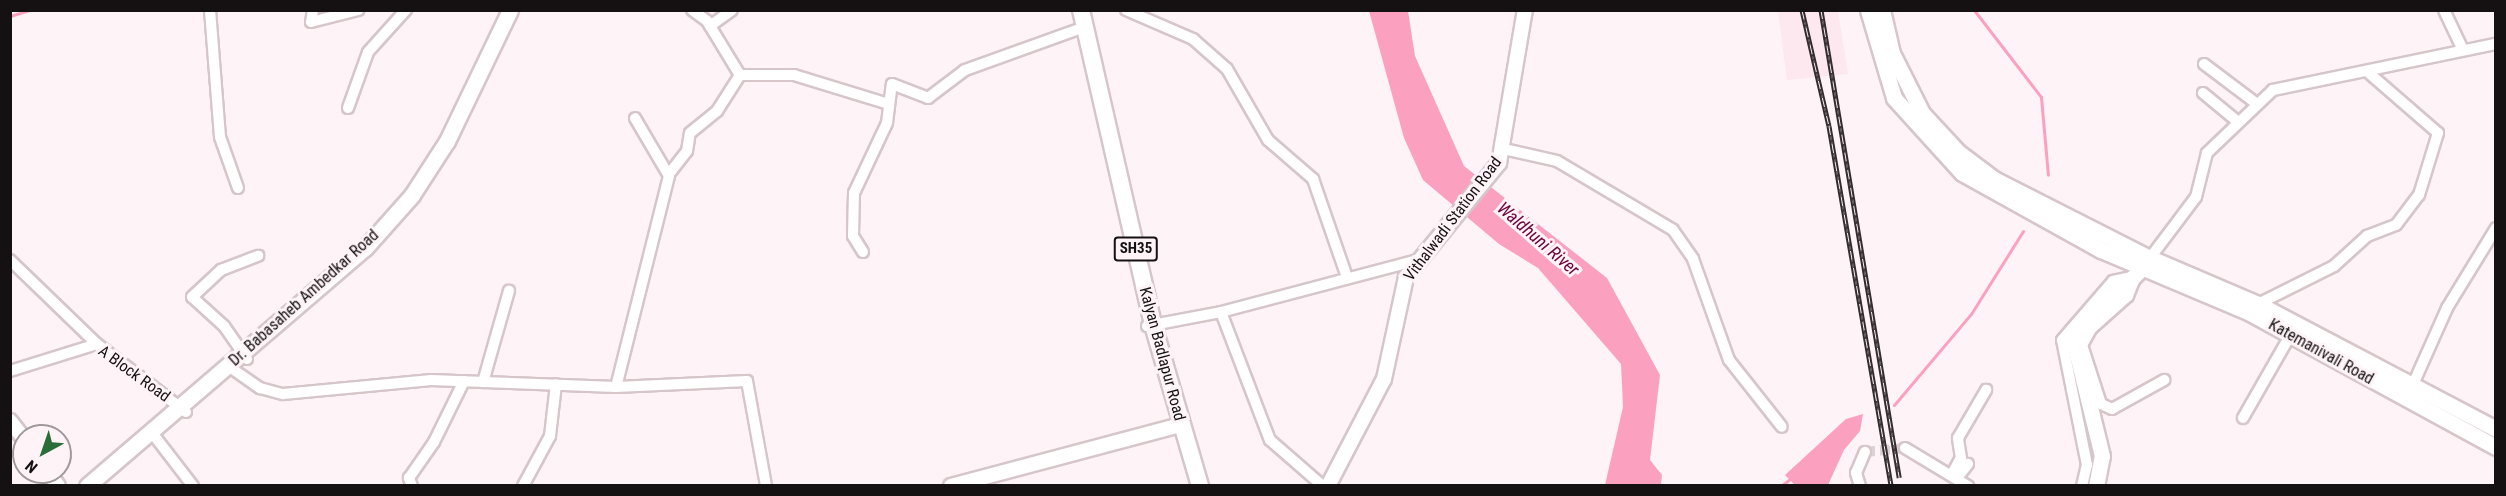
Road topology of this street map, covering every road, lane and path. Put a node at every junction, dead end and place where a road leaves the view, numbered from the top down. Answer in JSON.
{"nodes":[{"id":1,"x":210,"y":10,"type":"edge"},
{"id":2,"x":313,"y":10,"type":"edge"},
{"id":3,"x":358,"y":10,"type":"edge"},
{"id":4,"x":406,"y":10,"type":"edge"},
{"id":5,"x":510,"y":10,"type":"edge"},
{"id":6,"x":521,"y":10,"type":"edge"},
{"id":7,"x":692,"y":10,"type":"edge"},
{"id":8,"x":732,"y":10,"type":"edge"},
{"id":9,"x":1072,"y":10,"type":"edge"},
{"id":10,"x":1081,"y":10,"type":"edge"},
{"id":11,"x":1126,"y":10,"type":"edge"},
{"id":12,"x":1525,"y":10,"type":"edge"},
{"id":13,"x":1868,"y":10,"type":"edge"},
{"id":14,"x":1882,"y":10,"type":"edge"},
{"id":15,"x":2444,"y":10,"type":"edge"},
{"id":16,"x":710,"y":26,"type":"junction"},
{"id":17,"x":1076,"y":30,"type":"junction"},
{"id":18,"x":2496,"y":44,"type":"edge"},
{"id":19,"x":2463,"y":50,"type":"junction"},
{"id":20,"x":1885,"y":55,"type":"junction"},
{"id":21,"x":2204,"y":64,"type":"dead end"},
{"id":22,"x":2370,"y":74,"type":"junction"},
{"id":23,"x":740,"y":75,"type":"junction"},
{"id":24,"x":2203,"y":93,"type":"dead end"},
{"id":25,"x":890,"y":104,"type":"junction"},
{"id":26,"x":2257,"y":104,"type":"junction"},
{"id":27,"x":348,"y":108,"type":"dead end"},
{"id":28,"x":635,"y":118,"type":"dead end"},
{"id":29,"x":2238,"y":122,"type":"junction"},
{"id":30,"x":1504,"y":148,"type":"junction"},
{"id":31,"x":435,"y":165,"type":"junction"},
{"id":32,"x":669,"y":174,"type":"junction"},
{"id":33,"x":238,"y":188,"type":"dead end"},
{"id":34,"x":2496,"y":228,"type":"edge"},
{"id":35,"x":863,"y":252,"type":"dead end"},
{"id":36,"x":258,"y":256,"type":"dead end"},
{"id":37,"x":1421,"y":259,"type":"junction"},
{"id":38,"x":10,"y":260,"type":"edge"},
{"id":39,"x":2143,"y":268,"type":"junction"},
{"id":40,"x":1347,"y":277,"type":"junction"},
{"id":41,"x":509,"y":291,"type":"dead end"},
{"id":42,"x":2258,"y":304,"type":"junction"},
{"id":43,"x":1221,"y":312,"type":"junction"},
{"id":44,"x":1150,"y":326,"type":"junction"},
{"id":45,"x":2290,"y":334,"type":"junction"},
{"id":46,"x":97,"y":344,"type":"junction"},
{"id":47,"x":245,"y":356,"type":"junction"},
{"id":48,"x":234,"y":370,"type":"junction"},
{"id":49,"x":10,"y":371,"type":"edge"},
{"id":50,"x":2164,"y":380,"type":"dead end"},
{"id":51,"x":464,"y":381,"type":"junction"},
{"id":52,"x":483,"y":382,"type":"junction"},
{"id":53,"x":556,"y":384,"type":"junction"},
{"id":54,"x":616,"y":387,"type":"junction"},
{"id":55,"x":1986,"y":390,"type":"dead end"},
{"id":56,"x":2409,"y":392,"type":"junction"},
{"id":57,"x":183,"y":409,"type":"junction"},
{"id":58,"x":2243,"y":418,"type":"dead end"},
{"id":59,"x":1175,"y":426,"type":"junction"},
{"id":60,"x":1782,"y":427,"type":"dead end"},
{"id":61,"x":2496,"y":429,"type":"edge"},
{"id":62,"x":156,"y":438,"type":"junction"},
{"id":63,"x":2496,"y":447,"type":"edge"},
{"id":64,"x":1905,"y":448,"type":"tunnel mouth"},
{"id":65,"x":1865,"y":452,"type":"dead end"},
{"id":66,"x":1968,"y":464,"type":"dead end"},
{"id":67,"x":1954,"y":476,"type":"junction"},
{"id":68,"x":408,"y":483,"type":"edge"},
{"id":69,"x":87,"y":486,"type":"edge"},
{"id":70,"x":101,"y":486,"type":"edge"},
{"id":71,"x":194,"y":486,"type":"edge"},
{"id":72,"x":523,"y":486,"type":"edge"},
{"id":73,"x":766,"y":486,"type":"edge"},
{"id":74,"x":951,"y":486,"type":"edge"},
{"id":75,"x":1189,"y":486,"type":"edge"},
{"id":76,"x":1200,"y":486,"type":"edge"},
{"id":77,"x":1325,"y":486,"type":"edge"},
{"id":78,"x":1860,"y":486,"type":"edge"},
{"id":79,"x":1968,"y":486,"type":"edge"},
{"id":80,"x":2082,"y":486,"type":"edge"},
{"id":81,"x":2096,"y":486,"type":"edge"}],
"edges":[{"from":1,"to":33,"type":"street"},
{"from":2,"to":3,"type":"street"},
{"from":4,"to":27,"type":"street"},
{"from":5,"to":31,"type":"main road","name":"Dr. Babasaheb Ambedkar Road"},
{"from":6,"to":31,"type":"main road","name":"Dr. Babasaheb Ambedkar Road"},
{"from":7,"to":16,"type":"street"},
{"from":8,"to":16,"type":"street"},
{"from":9,"to":17,"type":"main road","name":"Kalyan Badlapur Road","number":"SH35"},
{"from":10,"to":44,"type":"main road","name":"Kalyan Badlapur Road","number":"SH35"},
{"from":11,"to":40,"type":"street"},
{"from":12,"to":30,"type":"street","name":"Vithalwadi Station Road"},
{"from":13,"to":20,"type":"main road"},
{"from":14,"to":20,"type":"main road"},
{"from":15,"to":19,"type":"street"},
{"from":16,"to":23,"type":"street"},
{"from":17,"to":25,"type":"street"},
{"from":17,"to":44,"type":"main road","name":"Kalyan Badlapur Road","number":"SH35"},
{"from":18,"to":19,"type":"street"},
{"from":19,"to":22,"type":"street"},
{"from":20,"to":39,"type":"main road"},
{"from":21,"to":26,"type":"street"},
{"from":22,"to":26,"type":"street"},
{"from":22,"to":42,"type":"street"},
{"from":23,"to":25,"type":"street"},
{"from":23,"to":32,"type":"street"},
{"from":24,"to":29,"type":"street"},
{"from":25,"to":35,"type":"street"},
{"from":26,"to":29,"type":"street"},
{"from":28,"to":32,"type":"street"},
{"from":29,"to":39,"type":"street"},
{"from":30,"to":37,"type":"street","name":"Vithalwadi Station Road"},
{"from":30,"to":60,"type":"street"},
{"from":31,"to":47,"type":"main road","name":"Dr. Babasaheb Ambedkar Road"},
{"from":32,"to":54,"type":"street"},
{"from":34,"to":56,"type":"street"},
{"from":36,"to":47,"type":"street"},
{"from":37,"to":40,"type":"street"},
{"from":37,"to":77,"type":"street","name":"Vithalwadi Station Road"},
{"from":38,"to":46,"type":"street"},
{"from":39,"to":42,"type":"main road","name":"Katemanivali Road"},
{"from":39,"to":45,"type":"main road","name":"Katemanivali Road"},
{"from":39,"to":50,"type":"street"},
{"from":39,"to":80,"type":"street"},
{"from":39,"to":81,"type":"main road"},
{"from":40,"to":43,"type":"street"},
{"from":41,"to":52,"type":"street"},
{"from":42,"to":56,"type":"main road","name":"Katemanivali Road"},
{"from":43,"to":44,"type":"street"},
{"from":43,"to":77,"type":"street"},
{"from":44,"to":59,"type":"main road","name":"Kalyan Badlapur Road","number":"SH35"},
{"from":45,"to":56,"type":"main road","name":"Katemanivali Road"},
{"from":45,"to":58,"type":"street"},
{"from":46,"to":49,"type":"street","name":"A Block Road"},
{"from":46,"to":57,"type":"street","name":"A Block Road"},
{"from":47,"to":48,"type":"main road","name":"Dr. Babasaheb Ambedkar Road"},
{"from":47,"to":57,"type":"main road","name":"Dr. Babasaheb Ambedkar Road"},
{"from":48,"to":51,"type":"street"},
{"from":48,"to":57,"type":"main road","name":"Dr. Babasaheb Ambedkar Road"},
{"from":51,"to":52,"type":"street"},
{"from":51,"to":68,"type":"street"},
{"from":52,"to":53,"type":"street"},
{"from":53,"to":54,"type":"street"},
{"from":53,"to":72,"type":"street"},
{"from":54,"to":73,"type":"street"},
{"from":55,"to":67,"type":"street"},
{"from":56,"to":61,"type":"main road","name":"Katemanivali Road"},
{"from":56,"to":63,"type":"main road","name":"Katemanivali Road"},
{"from":57,"to":62,"type":"main road","name":"Dr. Babasaheb Ambedkar Road"},
{"from":57,"to":69,"type":"main road","name":"Dr. Babasaheb Ambedkar Road"},
{"from":59,"to":74,"type":"street"},
{"from":59,"to":75,"type":"main road","name":"Kalyan Badlapur Road","number":"SH35"},
{"from":59,"to":76,"type":"main road","name":"Kalyan Badlapur Road","number":"SH35"},
{"from":62,"to":70,"type":"main road","name":"Dr. Babasaheb Ambedkar Road"},
{"from":62,"to":71,"type":"street"},
{"from":64,"to":67,"type":"street"},
{"from":65,"to":78,"type":"street"},
{"from":66,"to":67,"type":"street"},
{"from":67,"to":79,"type":"street"}]}
